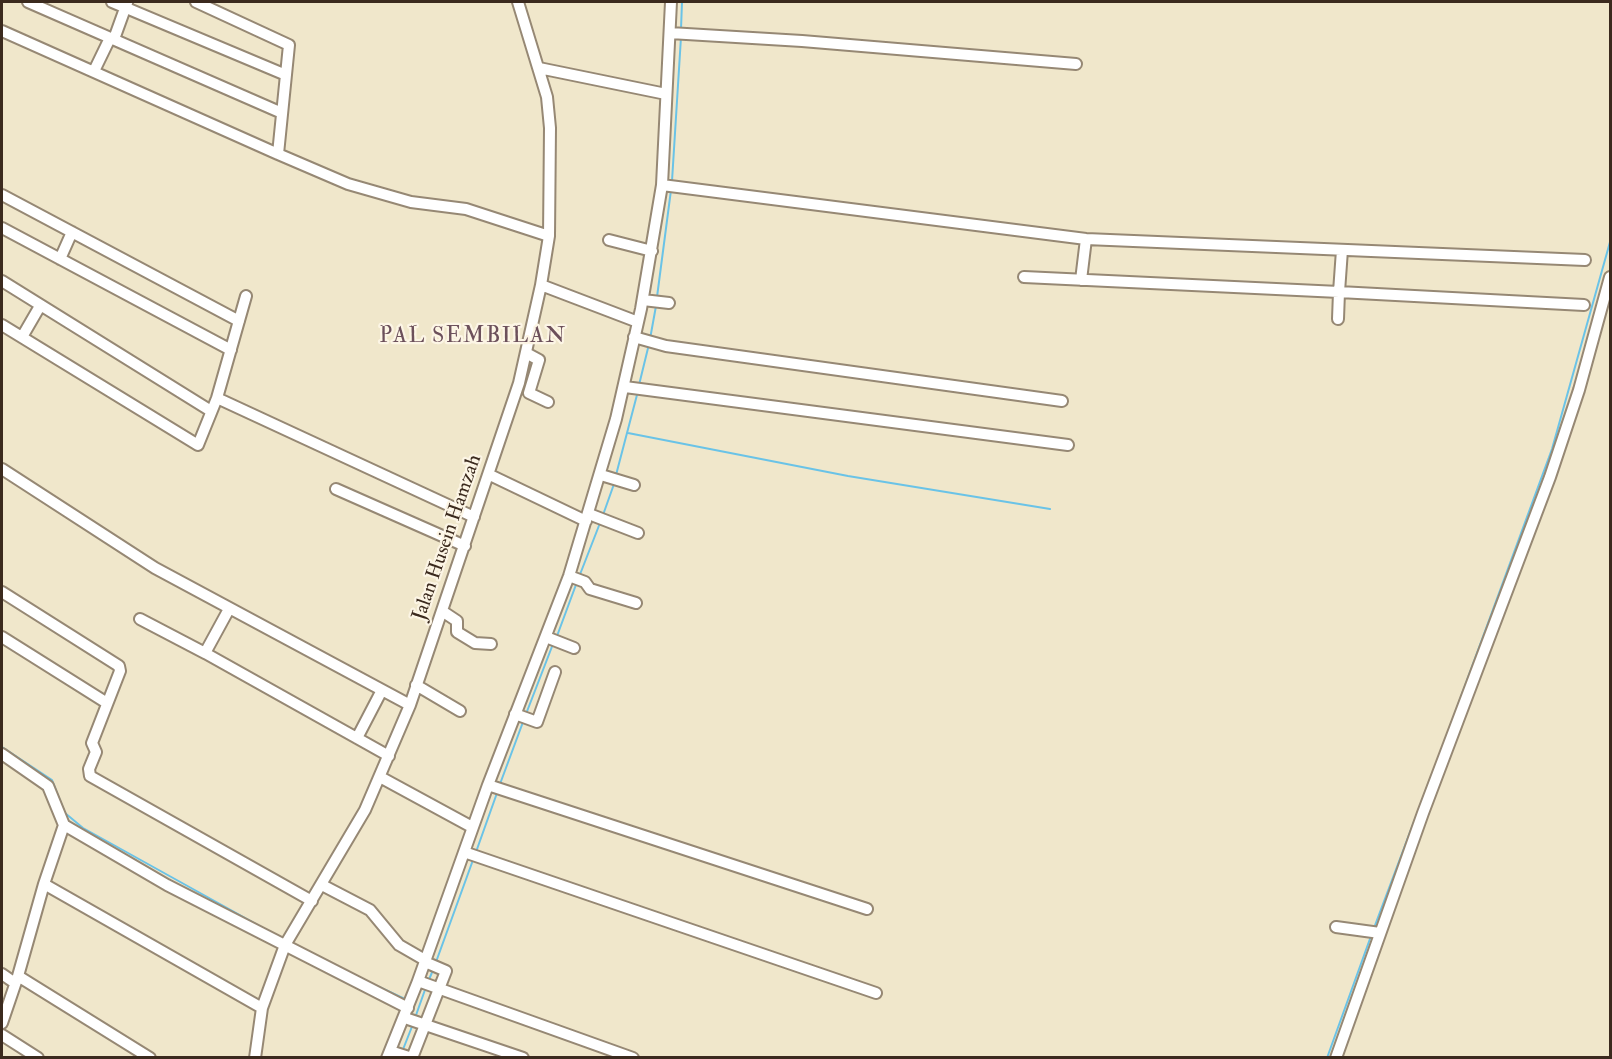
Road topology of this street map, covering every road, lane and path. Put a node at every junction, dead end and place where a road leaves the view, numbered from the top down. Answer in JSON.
{"nodes":[{"id":1,"x":28,"y":2,"type":"edge"},
{"id":2,"x":112,"y":2,"type":"edge"},
{"id":3,"x":196,"y":2,"type":"edge"},
{"id":4,"x":518,"y":2,"type":"edge"},
{"id":5,"x":671,"y":2,"type":"edge"},
{"id":6,"x":126,"y":4,"type":"edge"},
{"id":7,"x":2,"y":31,"type":"edge"},
{"id":8,"x":670,"y":33,"type":"junction"},
{"id":9,"x":112,"y":39,"type":"junction"},
{"id":10,"x":1076,"y":64,"type":"dead end"},
{"id":11,"x":539,"y":68,"type":"junction"},
{"id":12,"x":94,"y":71,"type":"junction"},
{"id":13,"x":286,"y":75,"type":"junction"},
{"id":14,"x":666,"y":94,"type":"junction"},
{"id":15,"x":282,"y":113,"type":"junction"},
{"id":16,"x":278,"y":154,"type":"junction"},
{"id":17,"x":663,"y":185,"type":"junction"},
{"id":18,"x":2,"y":195,"type":"edge"},
{"id":19,"x":2,"y":228,"type":"edge"},
{"id":20,"x":72,"y":232,"type":"junction"},
{"id":21,"x":549,"y":236,"type":"junction"},
{"id":22,"x":1086,"y":239,"type":"junction"},
{"id":23,"x":609,"y":240,"type":"dead end"},
{"id":24,"x":1342,"y":250,"type":"junction"},
{"id":25,"x":651,"y":251,"type":"junction"},
{"id":26,"x":60,"y":259,"type":"junction"},
{"id":27,"x":1585,"y":260,"type":"dead end"},
{"id":28,"x":1024,"y":277,"type":"dead end"},
{"id":29,"x":1611,"y":278,"type":"edge"},
{"id":30,"x":1081,"y":280,"type":"junction"},
{"id":31,"x":2,"y":281,"type":"edge"},
{"id":32,"x":542,"y":285,"type":"junction"},
{"id":33,"x":1339,"y":292,"type":"junction"},
{"id":34,"x":246,"y":296,"type":"dead end"},
{"id":35,"x":643,"y":300,"type":"junction"},
{"id":36,"x":669,"y":303,"type":"dead end"},
{"id":37,"x":1584,"y":304,"type":"dead end"},
{"id":38,"x":40,"y":306,"type":"junction"},
{"id":39,"x":1338,"y":319,"type":"dead end"},
{"id":40,"x":239,"y":321,"type":"junction"},
{"id":41,"x":638,"y":322,"type":"junction"},
{"id":42,"x":2,"y":325,"type":"edge"},
{"id":43,"x":22,"y":337,"type":"junction"},
{"id":44,"x":636,"y":338,"type":"junction"},
{"id":45,"x":231,"y":350,"type":"junction"},
{"id":46,"x":526,"y":352,"type":"junction"},
{"id":47,"x":626,"y":387,"type":"junction"},
{"id":48,"x":217,"y":398,"type":"junction"},
{"id":49,"x":1062,"y":401,"type":"dead end"},
{"id":50,"x":548,"y":402,"type":"dead end"},
{"id":51,"x":211,"y":411,"type":"junction"},
{"id":52,"x":1068,"y":445,"type":"dead end"},
{"id":53,"x":2,"y":469,"type":"edge"},
{"id":54,"x":490,"y":475,"type":"junction"},
{"id":55,"x":603,"y":475,"type":"junction"},
{"id":56,"x":634,"y":485,"type":"dead end"},
{"id":57,"x":336,"y":489,"type":"dead end"},
{"id":58,"x":474,"y":517,"type":"junction"},
{"id":59,"x":589,"y":517,"type":"junction"},
{"id":60,"x":638,"y":533,"type":"dead end"},
{"id":61,"x":465,"y":546,"type":"junction"},
{"id":62,"x":576,"y":578,"type":"junction"},
{"id":63,"x":2,"y":592,"type":"edge"},
{"id":64,"x":636,"y":603,"type":"dead end"},
{"id":65,"x":229,"y":609,"type":"junction"},
{"id":66,"x":442,"y":611,"type":"junction"},
{"id":67,"x":140,"y":620,"type":"dead end"},
{"id":68,"x":2,"y":637,"type":"edge"},
{"id":69,"x":548,"y":638,"type":"junction"},
{"id":70,"x":491,"y":644,"type":"dead end"},
{"id":71,"x":568,"y":646,"type":"dead end"},
{"id":72,"x":205,"y":653,"type":"junction"},
{"id":73,"x":555,"y":672,"type":"dead end"},
{"id":74,"x":416,"y":686,"type":"junction"},
{"id":75,"x":382,"y":690,"type":"junction"},
{"id":76,"x":107,"y":702,"type":"junction"},
{"id":77,"x":410,"y":705,"type":"junction"},
{"id":78,"x":460,"y":711,"type":"dead end"},
{"id":79,"x":517,"y":715,"type":"junction"},
{"id":80,"x":357,"y":738,"type":"junction"},
{"id":81,"x":2,"y":754,"type":"edge"},
{"id":82,"x":389,"y":756,"type":"junction"},
{"id":83,"x":380,"y":777,"type":"junction"},
{"id":84,"x":490,"y":786,"type":"junction"},
{"id":85,"x":64,"y":825,"type":"junction"},
{"id":86,"x":472,"y":828,"type":"junction"},
{"id":87,"x":466,"y":853,"type":"junction"},
{"id":88,"x":44,"y":884,"type":"junction"},
{"id":89,"x":322,"y":885,"type":"junction"},
{"id":90,"x":312,"y":901,"type":"junction"},
{"id":91,"x":867,"y":909,"type":"dead end"},
{"id":92,"x":1336,"y":927,"type":"dead end"},
{"id":93,"x":1373,"y":932,"type":"junction"},
{"id":94,"x":286,"y":942,"type":"junction"},
{"id":95,"x":426,"y":962,"type":"junction"},
{"id":96,"x":2,"y":974,"type":"edge"},
{"id":97,"x":16,"y":980,"type":"junction"},
{"id":98,"x":419,"y":981,"type":"junction"},
{"id":99,"x":437,"y":989,"type":"junction"},
{"id":100,"x":876,"y":993,"type":"dead end"},
{"id":101,"x":262,"y":1008,"type":"junction"},
{"id":102,"x":407,"y":1010,"type":"junction"},
{"id":103,"x":2,"y":1023,"type":"edge"},
{"id":104,"x":423,"y":1025,"type":"junction"},
{"id":105,"x":2,"y":1035,"type":"edge"},
{"id":106,"x":390,"y":1053,"type":"edge"},
{"id":107,"x":410,"y":1057,"type":"edge"},
{"id":108,"x":38,"y":1058,"type":"edge"},
{"id":109,"x":150,"y":1058,"type":"edge"},
{"id":110,"x":255,"y":1058,"type":"edge"},
{"id":111,"x":523,"y":1058,"type":"edge"},
{"id":112,"x":633,"y":1058,"type":"edge"},
{"id":113,"x":1336,"y":1058,"type":"edge"}],
"edges":[{"from":1,"to":9,"type":"street"},
{"from":2,"to":6,"type":"street"},
{"from":3,"to":13,"type":"street"},
{"from":4,"to":11,"type":"street","name":"Jalan Husein Hamzah"},
{"from":5,"to":8,"type":"street"},
{"from":6,"to":9,"type":"street"},
{"from":6,"to":13,"type":"street"},
{"from":7,"to":12,"type":"street"},
{"from":8,"to":10,"type":"street"},
{"from":8,"to":14,"type":"street"},
{"from":9,"to":12,"type":"street"},
{"from":9,"to":15,"type":"street"},
{"from":11,"to":14,"type":"street"},
{"from":11,"to":21,"type":"street","name":"Jalan Husein Hamzah"},
{"from":12,"to":16,"type":"street"},
{"from":13,"to":15,"type":"street"},
{"from":14,"to":17,"type":"street"},
{"from":15,"to":16,"type":"street"},
{"from":16,"to":21,"type":"street"},
{"from":17,"to":22,"type":"street"},
{"from":17,"to":25,"type":"street"},
{"from":18,"to":20,"type":"street"},
{"from":19,"to":26,"type":"street"},
{"from":20,"to":26,"type":"street"},
{"from":20,"to":40,"type":"street"},
{"from":21,"to":32,"type":"street","name":"Jalan Husein Hamzah"},
{"from":22,"to":24,"type":"street"},
{"from":22,"to":30,"type":"street"},
{"from":23,"to":25,"type":"street"},
{"from":24,"to":27,"type":"street"},
{"from":24,"to":33,"type":"street"},
{"from":25,"to":35,"type":"street"},
{"from":26,"to":45,"type":"street"},
{"from":28,"to":30,"type":"street"},
{"from":29,"to":93,"type":"street"},
{"from":30,"to":33,"type":"street"},
{"from":31,"to":38,"type":"street"},
{"from":32,"to":41,"type":"street"},
{"from":32,"to":46,"type":"street","name":"Jalan Husein Hamzah"},
{"from":33,"to":37,"type":"street"},
{"from":33,"to":39,"type":"street"},
{"from":34,"to":40,"type":"street"},
{"from":35,"to":36,"type":"street"},
{"from":35,"to":41,"type":"street"},
{"from":38,"to":43,"type":"street"},
{"from":38,"to":51,"type":"street"},
{"from":40,"to":45,"type":"street"},
{"from":41,"to":44,"type":"street"},
{"from":42,"to":43,"type":"street"},
{"from":43,"to":51,"type":"street"},
{"from":44,"to":47,"type":"street"},
{"from":44,"to":49,"type":"street"},
{"from":45,"to":48,"type":"street"},
{"from":46,"to":50,"type":"street"},
{"from":46,"to":54,"type":"street","name":"Jalan Husein Hamzah"},
{"from":47,"to":52,"type":"street"},
{"from":47,"to":55,"type":"street"},
{"from":48,"to":51,"type":"street"},
{"from":48,"to":58,"type":"street"},
{"from":53,"to":65,"type":"street"},
{"from":54,"to":58,"type":"street","name":"Jalan Husein Hamzah"},
{"from":54,"to":59,"type":"street"},
{"from":55,"to":56,"type":"street"},
{"from":55,"to":59,"type":"street"},
{"from":57,"to":61,"type":"street"},
{"from":58,"to":61,"type":"street","name":"Jalan Husein Hamzah"},
{"from":59,"to":60,"type":"street"},
{"from":59,"to":62,"type":"street"},
{"from":61,"to":66,"type":"street","name":"Jalan Husein Hamzah"},
{"from":62,"to":64,"type":"street"},
{"from":62,"to":69,"type":"street"},
{"from":63,"to":76,"type":"street"},
{"from":65,"to":72,"type":"street"},
{"from":65,"to":75,"type":"street"},
{"from":66,"to":70,"type":"street"},
{"from":66,"to":74,"type":"street","name":"Jalan Husein Hamzah"},
{"from":67,"to":72,"type":"street"},
{"from":68,"to":76,"type":"street"},
{"from":69,"to":71,"type":"street"},
{"from":69,"to":79,"type":"street"},
{"from":72,"to":80,"type":"street"},
{"from":73,"to":79,"type":"street"},
{"from":74,"to":77,"type":"street","name":"Jalan Husein Hamzah"},
{"from":74,"to":78,"type":"street"},
{"from":75,"to":77,"type":"street"},
{"from":75,"to":80,"type":"street"},
{"from":76,"to":90,"type":"street"},
{"from":77,"to":82,"type":"street","name":"Jalan Husein Hamzah"},
{"from":79,"to":84,"type":"street"},
{"from":80,"to":82,"type":"street"},
{"from":81,"to":85,"type":"street"},
{"from":82,"to":83,"type":"street","name":"Jalan Husein Hamzah"},
{"from":83,"to":86,"type":"street"},
{"from":83,"to":89,"type":"street","name":"Jalan Husein Hamzah"},
{"from":84,"to":86,"type":"street"},
{"from":84,"to":91,"type":"street"},
{"from":85,"to":88,"type":"street"},
{"from":85,"to":94,"type":"street"},
{"from":86,"to":87,"type":"street"},
{"from":87,"to":95,"type":"street"},
{"from":87,"to":100,"type":"street"},
{"from":88,"to":97,"type":"street"},
{"from":88,"to":101,"type":"street"},
{"from":89,"to":90,"type":"street","name":"Jalan Husein Hamzah"},
{"from":89,"to":95,"type":"street"},
{"from":90,"to":94,"type":"street","name":"Jalan Husein Hamzah"},
{"from":92,"to":93,"type":"street"},
{"from":93,"to":113,"type":"street"},
{"from":94,"to":101,"type":"street","name":"Jalan Husein Hamzah"},
{"from":94,"to":102,"type":"street"},
{"from":95,"to":98,"type":"street"},
{"from":95,"to":99,"type":"street"},
{"from":96,"to":97,"type":"street"},
{"from":97,"to":103,"type":"street"},
{"from":97,"to":109,"type":"street"},
{"from":98,"to":99,"type":"street"},
{"from":98,"to":102,"type":"street"},
{"from":99,"to":104,"type":"street"},
{"from":99,"to":112,"type":"street"},
{"from":101,"to":110,"type":"street","name":"Jalan Husein Hamzah"},
{"from":102,"to":104,"type":"street"},
{"from":102,"to":106,"type":"street"},
{"from":104,"to":107,"type":"street"},
{"from":104,"to":111,"type":"street"},
{"from":105,"to":108,"type":"street"},
{"from":106,"to":107,"type":"street"}]}
